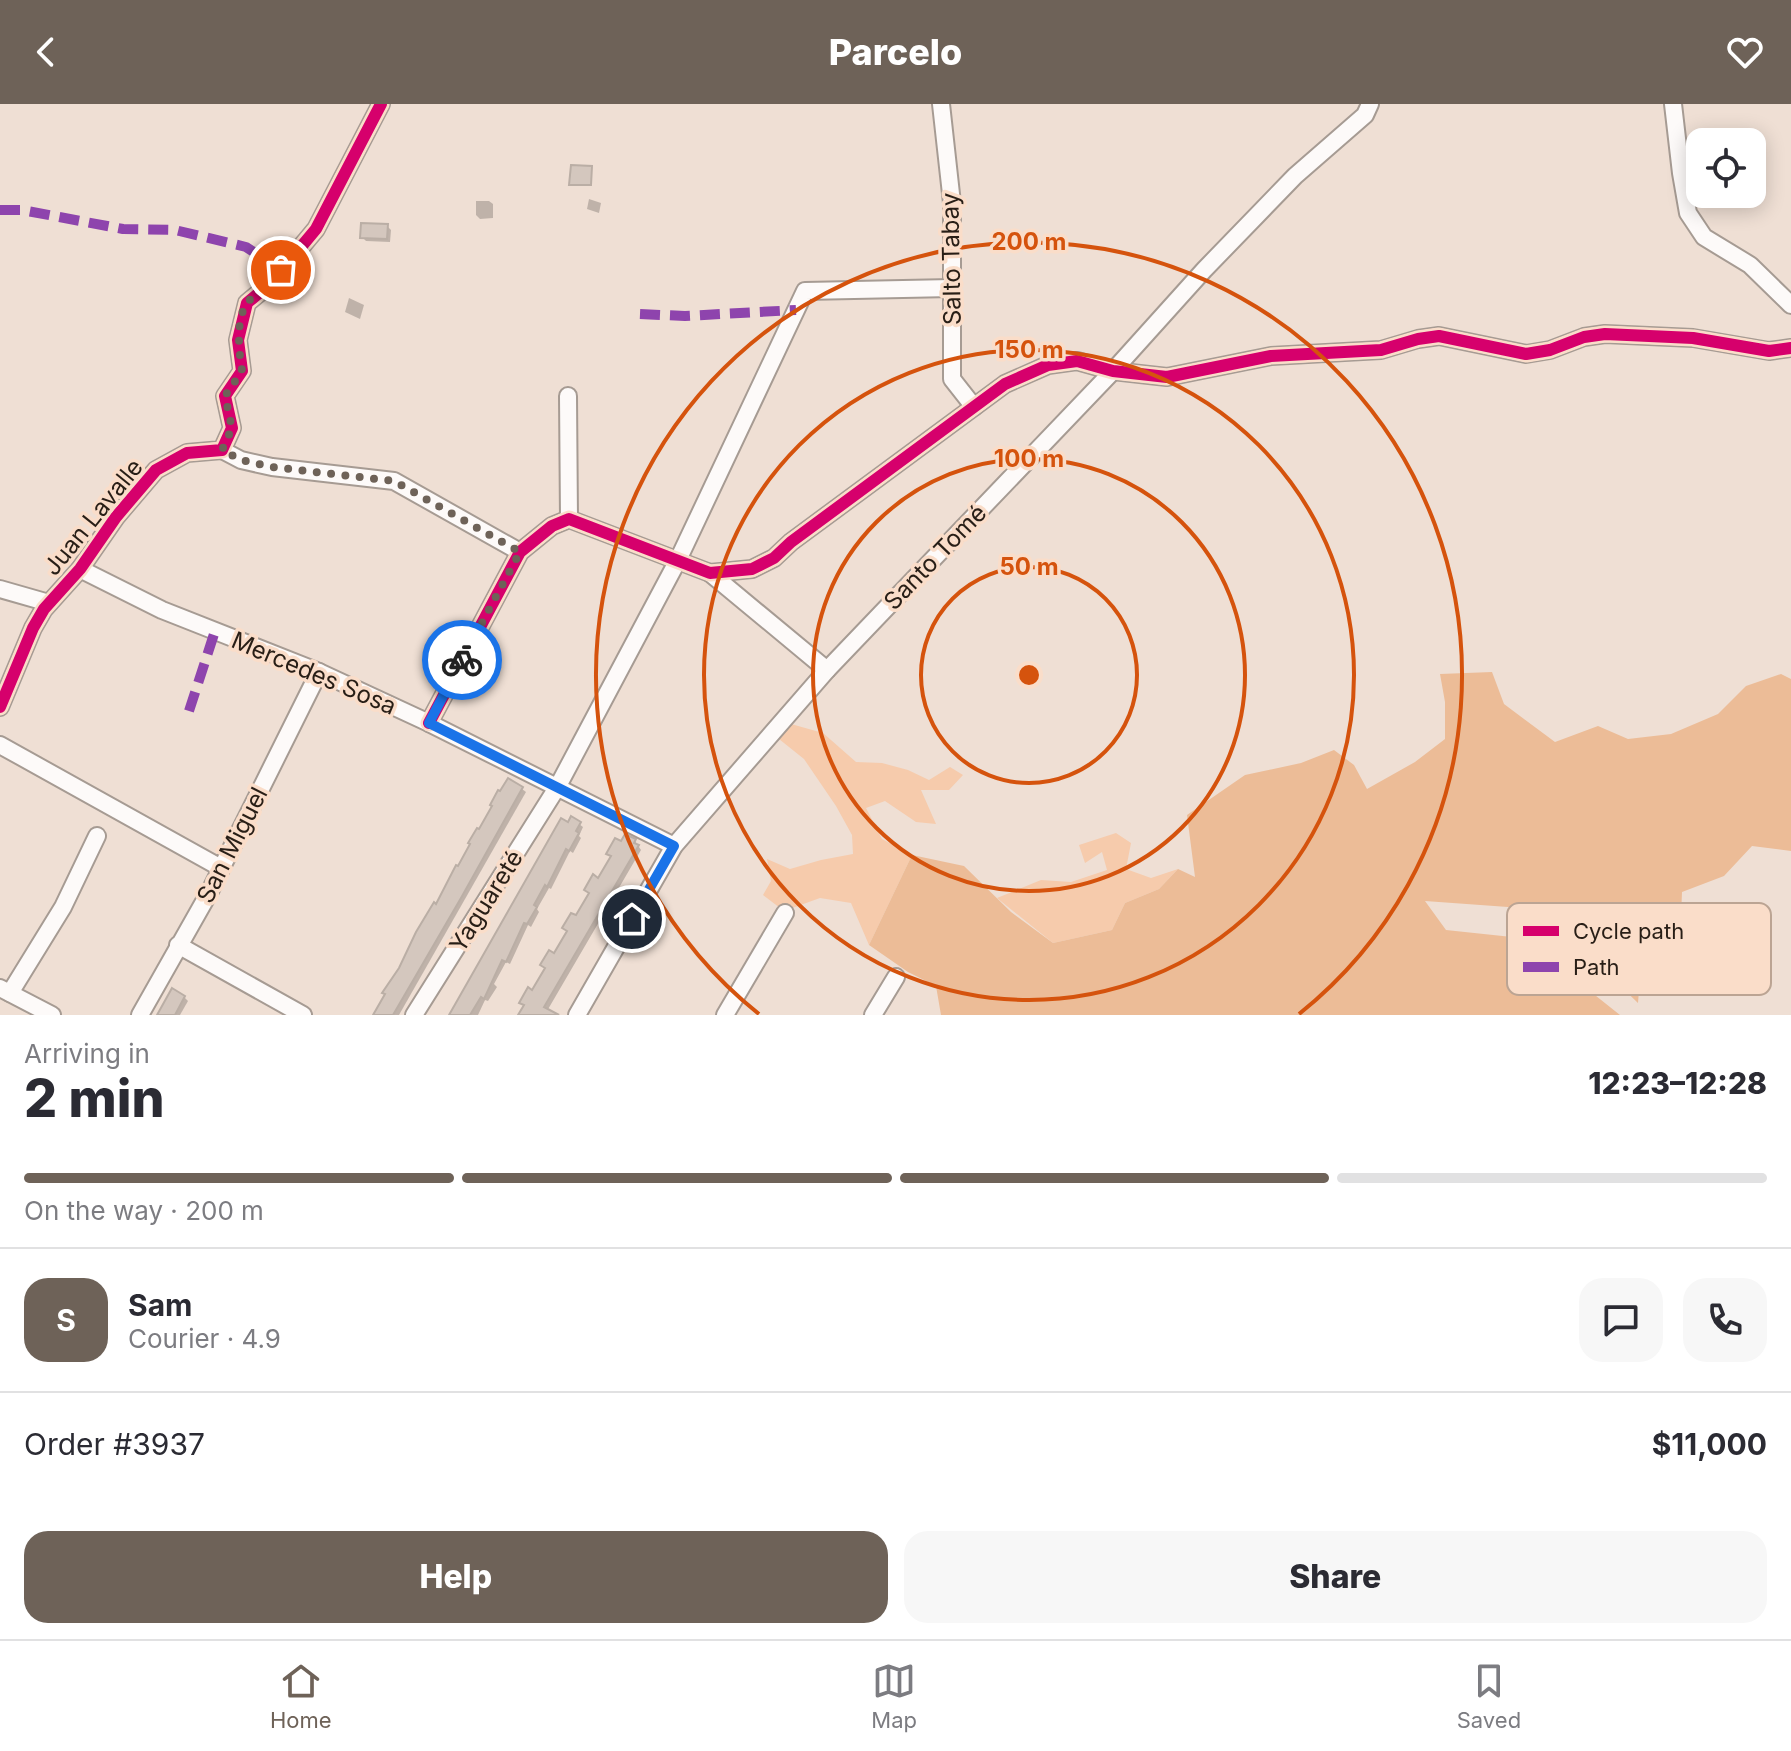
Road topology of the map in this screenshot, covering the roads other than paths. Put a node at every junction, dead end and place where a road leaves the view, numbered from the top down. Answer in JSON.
{"nodes":[{"id":1,"x":381,"y":104,"type":"edge"},
{"id":2,"x":941,"y":104,"type":"edge"},
{"id":3,"x":1370,"y":104,"type":"edge"},
{"id":4,"x":1673,"y":104,"type":"edge"},
{"id":5,"x":952,"y":288,"type":"junction"},
{"id":6,"x":1791,"y":305,"type":"edge"},
{"id":7,"x":1791,"y":348,"type":"edge"},
{"id":8,"x":1113,"y":371,"type":"junction"},
{"id":9,"x":568,"y":396,"type":"dead end"},
{"id":10,"x":974,"y":407,"type":"junction"},
{"id":11,"x":222,"y":450,"type":"junction"},
{"id":12,"x":569,"y":519,"type":"junction"},
{"id":13,"x":520,"y":552,"type":"junction"},
{"id":14,"x":678,"y":560,"type":"junction"},
{"id":15,"x":80,"y":569,"type":"junction"},
{"id":16,"x":710,"y":573,"type":"junction"},
{"id":17,"x":0,"y":589,"type":"edge"},
{"id":18,"x":49,"y":603,"type":"junction"},
{"id":19,"x":827,"y":670,"type":"junction"},
{"id":20,"x":319,"y":672,"type":"junction"},
{"id":21,"x":0,"y":707,"type":"edge"},
{"id":22,"x":429,"y":723,"type":"junction"},
{"id":23,"x":0,"y":745,"type":"edge"},
{"id":24,"x":558,"y":786,"type":"junction"},
{"id":25,"x":97,"y":836,"type":"dead end"},
{"id":26,"x":674,"y":846,"type":"junction"},
{"id":27,"x":221,"y":868,"type":"junction"},
{"id":28,"x":785,"y":913,"type":"dead end"},
{"id":29,"x":178,"y":945,"type":"junction"},
{"id":30,"x":896,"y":977,"type":"dead end"},
{"id":31,"x":5,"y":990,"type":"edge"},
{"id":32,"x":281,"y":1010,"type":"edge"},
{"id":33,"x":52,"y":1015,"type":"edge"},
{"id":34,"x":140,"y":1015,"type":"edge"},
{"id":35,"x":303,"y":1015,"type":"edge"},
{"id":36,"x":414,"y":1015,"type":"edge"},
{"id":37,"x":577,"y":1015,"type":"edge"},
{"id":38,"x":725,"y":1015,"type":"edge"},
{"id":39,"x":873,"y":1015,"type":"edge"}],
"edges":[{"from":1,"to":11,"type":"street"},
{"from":2,"to":5,"type":"street","name":"Salto Tabay"},
{"from":3,"to":8,"type":"street","name":"Santo Tomé"},
{"from":4,"to":6,"type":"street"},
{"from":5,"to":10,"type":"street","name":"Salto Tabay"},
{"from":5,"to":14,"type":"street","name":"Yaguareté"},
{"from":7,"to":8,"type":"street"},
{"from":8,"to":10,"type":"street"},
{"from":8,"to":19,"type":"street","name":"Santo Tomé"},
{"from":9,"to":12,"type":"street"},
{"from":10,"to":16,"type":"street"},
{"from":11,"to":13,"type":"street"},
{"from":11,"to":15,"type":"street","name":"Juan Lavalle"},
{"from":12,"to":13,"type":"street"},
{"from":12,"to":14,"type":"street"},
{"from":13,"to":22,"type":"street"},
{"from":14,"to":16,"type":"street"},
{"from":14,"to":24,"type":"street","name":"Yaguareté"},
{"from":15,"to":18,"type":"street","name":"Juan Lavalle"},
{"from":15,"to":20,"type":"street","name":"Mercedes Sosa"},
{"from":16,"to":19,"type":"street"},
{"from":17,"to":18,"type":"street"},
{"from":18,"to":21,"type":"street","name":"Juan Lavalle"},
{"from":19,"to":26,"type":"street","name":"Santo Tomé"},
{"from":20,"to":22,"type":"street","name":"Mercedes Sosa"},
{"from":20,"to":27,"type":"street","name":"San Miguel"},
{"from":22,"to":24,"type":"street","name":"Mercedes Sosa"},
{"from":23,"to":27,"type":"street"},
{"from":24,"to":26,"type":"street","name":"Mercedes Sosa"},
{"from":24,"to":36,"type":"street","name":"Yaguareté"},
{"from":25,"to":31,"type":"street"},
{"from":26,"to":37,"type":"street","name":"Santo Tomé"},
{"from":27,"to":29,"type":"street","name":"San Miguel"},
{"from":28,"to":38,"type":"street"},
{"from":29,"to":32,"type":"street"},
{"from":29,"to":34,"type":"street","name":"San Miguel"},
{"from":30,"to":39,"type":"street"},
{"from":31,"to":33,"type":"street"},
{"from":32,"to":35,"type":"street"}]}
